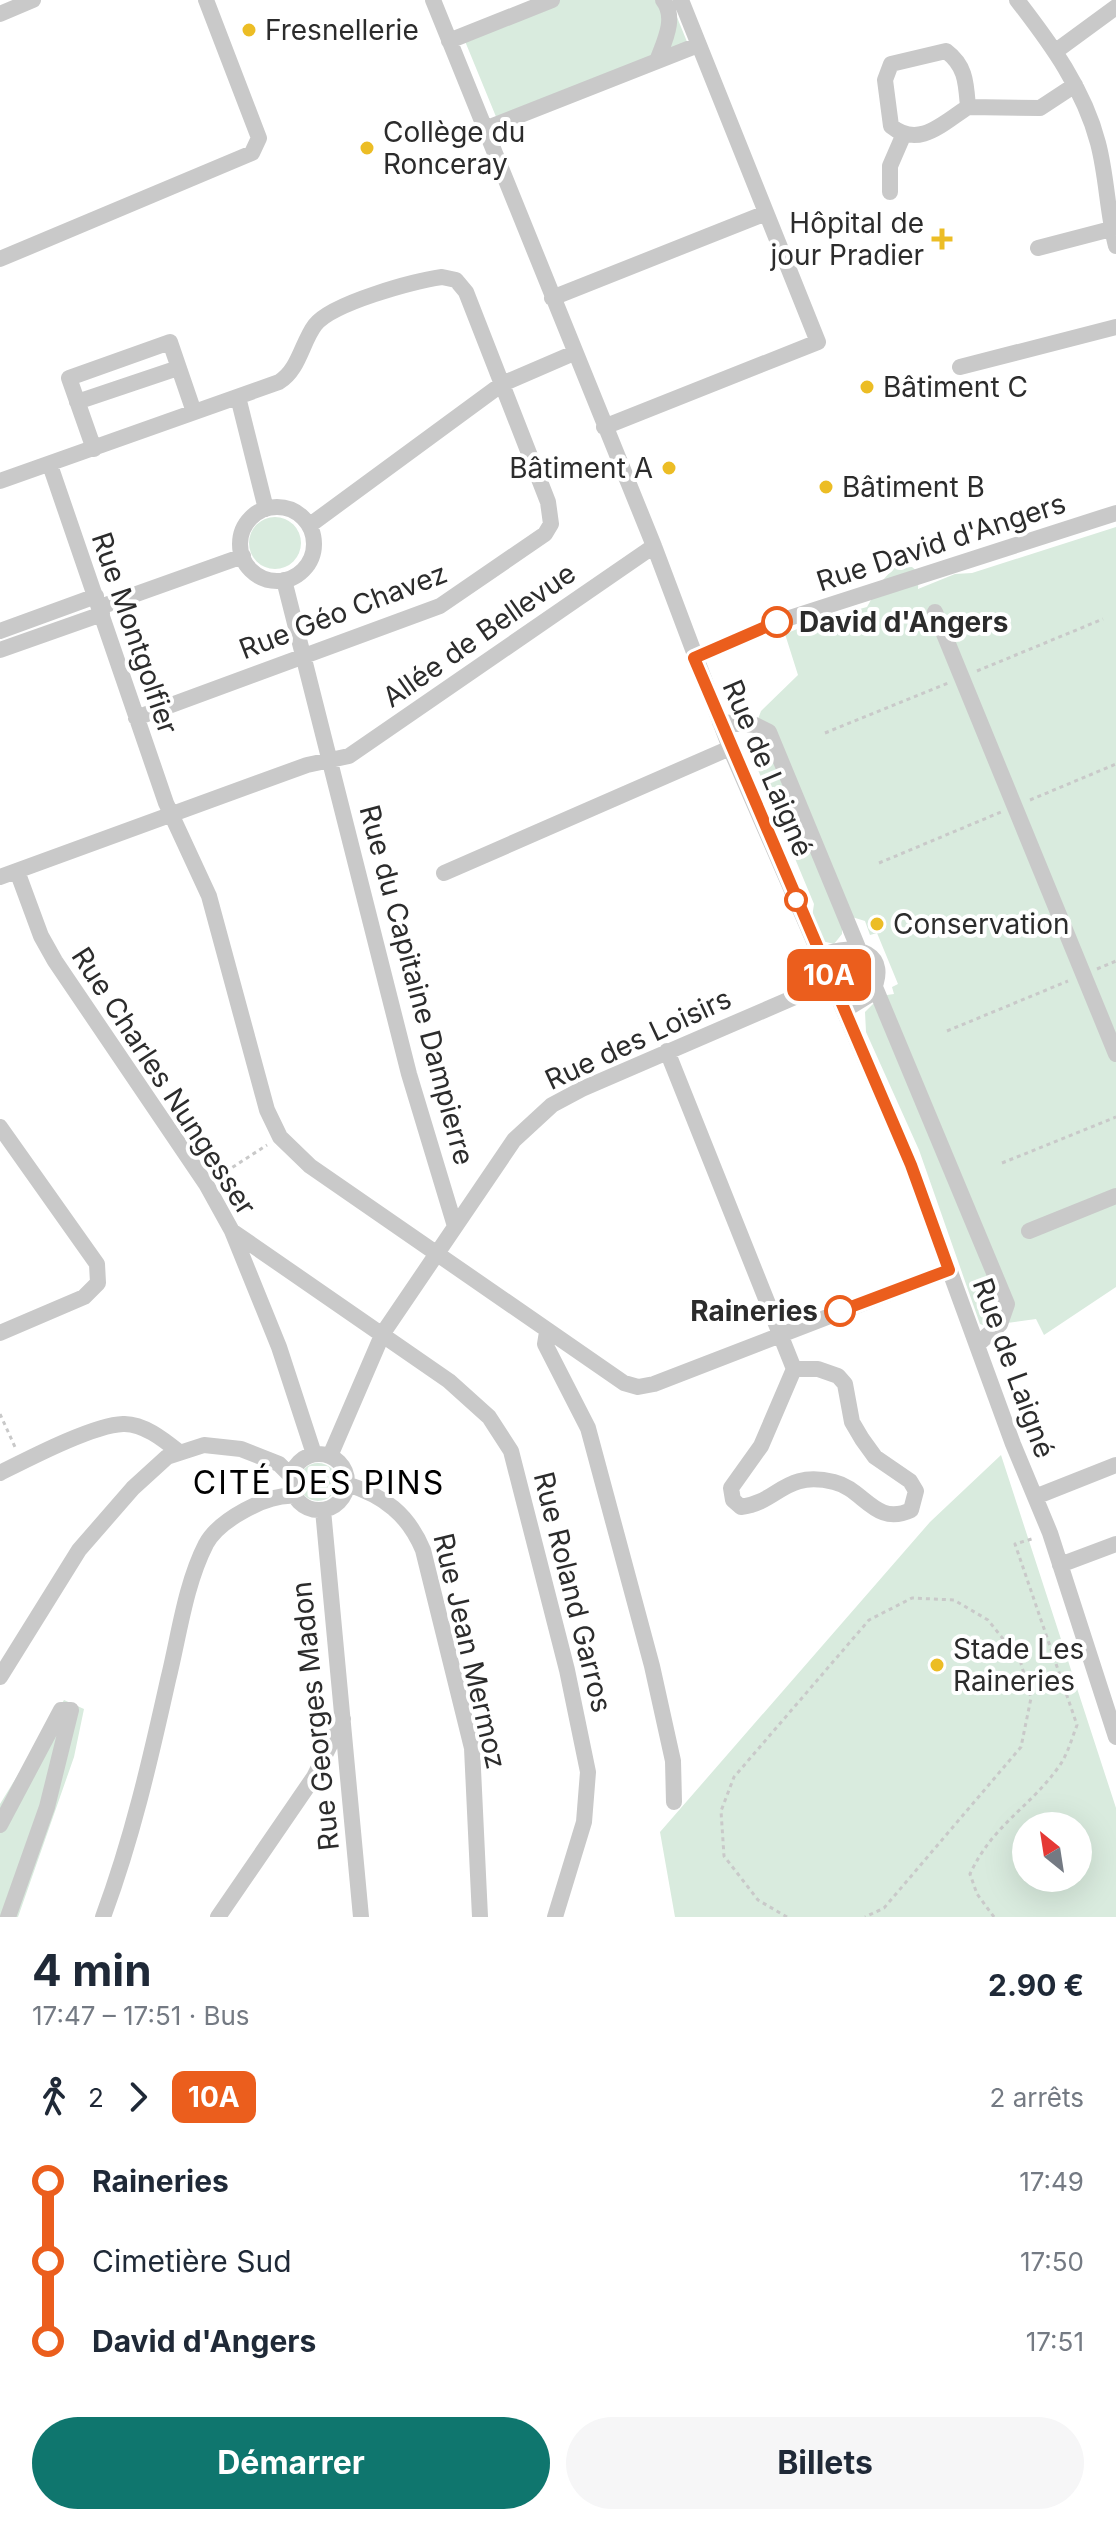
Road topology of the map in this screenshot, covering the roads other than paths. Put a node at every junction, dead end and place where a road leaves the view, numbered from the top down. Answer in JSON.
{"nodes":[{"id":1,"x":33,"y":0,"type":"edge"},
{"id":2,"x":206,"y":0,"type":"edge"},
{"id":3,"x":433,"y":0,"type":"edge"},
{"id":4,"x":552,"y":0,"type":"edge"},
{"id":5,"x":663,"y":0,"type":"edge"},
{"id":6,"x":681,"y":0,"type":"edge"},
{"id":7,"x":1017,"y":0,"type":"edge"},
{"id":8,"x":1116,"y":7,"type":"edge"},
{"id":9,"x":0,"y":14,"type":"edge"},
{"id":10,"x":449,"y":41,"type":"junction"},
{"id":11,"x":698,"y":45,"type":"junction"},
{"id":12,"x":1056,"y":51,"type":"junction"},
{"id":13,"x":657,"y":61,"type":"junction"},
{"id":14,"x":1075,"y":85,"type":"junction"},
{"id":15,"x":968,"y":107,"type":"junction"},
{"id":16,"x":485,"y":129,"type":"junction"},
{"id":17,"x":903,"y":136,"type":"junction"},
{"id":18,"x":890,"y":192,"type":"dead end"},
{"id":19,"x":766,"y":213,"type":"junction"},
{"id":20,"x":1111,"y":229,"type":"junction"},
{"id":21,"x":1116,"y":246,"type":"edge"},
{"id":22,"x":1038,"y":248,"type":"dead end"},
{"id":23,"x":0,"y":259,"type":"edge"},
{"id":24,"x":552,"y":298,"type":"junction"},
{"id":25,"x":1116,"y":327,"type":"edge"},
{"id":26,"x":574,"y":353,"type":"junction"},
{"id":27,"x":960,"y":367,"type":"dead end"},
{"id":28,"x":178,"y":368,"type":"junction"},
{"id":29,"x":502,"y":384,"type":"junction"},
{"id":30,"x":238,"y":397,"type":"junction"},
{"id":31,"x":77,"y":402,"type":"junction"},
{"id":32,"x":194,"y":412,"type":"junction"},
{"id":33,"x":604,"y":427,"type":"junction"},
{"id":34,"x":94,"y":449,"type":"junction"},
{"id":35,"x":50,"y":465,"type":"junction"},
{"id":36,"x":0,"y":481,"type":"edge"},
{"id":37,"x":266,"y":509,"type":"junction"},
{"id":38,"x":1116,"y":513,"type":"edge"},
{"id":39,"x":310,"y":525,"type":"junction"},
{"id":40,"x":654,"y":546,"type":"junction"},
{"id":41,"x":243,"y":556,"type":"junction"},
{"id":42,"x":284,"y":580,"type":"junction"},
{"id":43,"x":99,"y":606,"type":"junction"},
{"id":44,"x":935,"y":612,"type":"dead end"},
{"id":45,"x":0,"y":631,"type":"edge"},
{"id":46,"x":0,"y":650,"type":"edge"},
{"id":47,"x":304,"y":654,"type":"junction"},
{"id":48,"x":694,"y":658,"type":"junction"},
{"id":49,"x":136,"y":718,"type":"junction"},
{"id":50,"x":720,"y":722,"type":"junction"},
{"id":51,"x":730,"y":748,"type":"junction"},
{"id":52,"x":331,"y":760,"type":"junction"},
{"id":53,"x":173,"y":817,"type":"junction"},
{"id":54,"x":6,"y":871,"type":"edge"},
{"id":55,"x":444,"y":873,"type":"dead end"},
{"id":56,"x":859,"y":950,"type":"junction"},
{"id":57,"x":821,"y":956,"type":"junction"},
{"id":58,"x":832,"y":981,"type":"junction"},
{"id":59,"x":875,"y":987,"type":"junction"},
{"id":60,"x":845,"y":1010,"type":"junction"},
{"id":61,"x":667,"y":1051,"type":"junction"},
{"id":62,"x":1116,"y":1054,"type":"edge"},
{"id":63,"x":0,"y":1127,"type":"edge"},
{"id":64,"x":1116,"y":1196,"type":"edge"},
{"id":65,"x":454,"y":1223,"type":"junction"},
{"id":66,"x":232,"y":1231,"type":"junction"},
{"id":67,"x":1029,"y":1231,"type":"dead end"},
{"id":68,"x":434,"y":1253,"type":"junction"},
{"id":69,"x":949,"y":1270,"type":"junction"},
{"id":70,"x":547,"y":1332,"type":"junction"},
{"id":71,"x":0,"y":1333,"type":"edge"},
{"id":72,"x":383,"y":1333,"type":"junction"},
{"id":73,"x":780,"y":1335,"type":"junction"},
{"id":74,"x":977,"y":1345,"type":"junction"},
{"id":75,"x":794,"y":1369,"type":"junction"},
{"id":76,"x":179,"y":1452,"type":"junction"},
{"id":77,"x":322,"y":1455,"type":"junction"},
{"id":78,"x":1116,"y":1465,"type":"edge"},
{"id":79,"x":0,"y":1473,"type":"edge"},
{"id":80,"x":291,"y":1476,"type":"junction"},
{"id":81,"x":347,"y":1484,"type":"junction"},
{"id":82,"x":294,"y":1496,"type":"junction"},
{"id":83,"x":1035,"y":1497,"type":"junction"},
{"id":84,"x":323,"y":1510,"type":"junction"},
{"id":85,"x":1116,"y":1544,"type":"edge"},
{"id":86,"x":1060,"y":1565,"type":"junction"},
{"id":87,"x":0,"y":1677,"type":"edge"},
{"id":88,"x":343,"y":1719,"type":"junction"},
{"id":89,"x":1116,"y":1737,"type":"edge"},
{"id":90,"x":674,"y":1802,"type":"dead end"},
{"id":91,"x":0,"y":1825,"type":"edge"},
{"id":92,"x":8,"y":1917,"type":"edge"},
{"id":93,"x":103,"y":1917,"type":"edge"},
{"id":94,"x":218,"y":1917,"type":"edge"},
{"id":95,"x":361,"y":1917,"type":"edge"},
{"id":96,"x":480,"y":1917,"type":"edge"},
{"id":97,"x":555,"y":1917,"type":"edge"}],
"edges":[{"from":1,"to":9,"type":"street"},
{"from":2,"to":23,"type":"street"},
{"from":3,"to":10,"type":"street","name":"Rue de Laigné"},
{"from":4,"to":10,"type":"street"},
{"from":5,"to":13,"type":"street"},
{"from":6,"to":11,"type":"street"},
{"from":7,"to":12,"type":"street"},
{"from":8,"to":12,"type":"street"},
{"from":10,"to":16,"type":"street","name":"Rue de Laigné"},
{"from":11,"to":13,"type":"street"},
{"from":11,"to":19,"type":"street"},
{"from":12,"to":14,"type":"street"},
{"from":13,"to":16,"type":"street"},
{"from":14,"to":15,"type":"street"},
{"from":14,"to":20,"type":"street"},
{"from":15,"to":17,"type":"street"},
{"from":15,"to":17,"type":"street"},
{"from":16,"to":24,"type":"street","name":"Rue de Laigné"},
{"from":17,"to":18,"type":"street"},
{"from":19,"to":24,"type":"street"},
{"from":19,"to":33,"type":"street"},
{"from":20,"to":21,"type":"street"},
{"from":20,"to":22,"type":"street"},
{"from":24,"to":26,"type":"street","name":"Rue de Laigné"},
{"from":25,"to":27,"type":"street"},
{"from":26,"to":29,"type":"street"},
{"from":26,"to":33,"type":"street","name":"Rue de Laigné"},
{"from":28,"to":31,"type":"street"},
{"from":28,"to":31,"type":"street"},
{"from":28,"to":32,"type":"street"},
{"from":29,"to":30,"type":"street"},
{"from":29,"to":39,"type":"street"},
{"from":29,"to":47,"type":"street","name":"Rue Géo Chavez"},
{"from":30,"to":32,"type":"street"},
{"from":30,"to":37,"type":"street"},
{"from":31,"to":34,"type":"street"},
{"from":32,"to":34,"type":"street"},
{"from":33,"to":40,"type":"street","name":"Rue de Laigné"},
{"from":34,"to":35,"type":"street"},
{"from":35,"to":36,"type":"street"},
{"from":35,"to":43,"type":"street","name":"Rue Montgolfier"},
{"from":37,"to":39,"type":"street"},
{"from":37,"to":41,"type":"street"},
{"from":38,"to":48,"type":"street","name":"Rue David d'Angers"},
{"from":39,"to":42,"type":"street"},
{"from":40,"to":48,"type":"street","name":"Rue de Laigné"},
{"from":40,"to":52,"type":"street","name":"Allée de Bellevue"},
{"from":41,"to":42,"type":"street"},
{"from":41,"to":43,"type":"street"},
{"from":42,"to":47,"type":"street","name":"Rue du Capitaine Dampierre"},
{"from":43,"to":45,"type":"street"},
{"from":43,"to":46,"type":"street"},
{"from":43,"to":49,"type":"street","name":"Rue Montgolfier"},
{"from":44,"to":62,"type":"street"},
{"from":47,"to":49,"type":"street","name":"Rue Géo Chavez"},
{"from":47,"to":52,"type":"street","name":"Rue du Capitaine Dampierre"},
{"from":48,"to":50,"type":"street","name":"Rue de Laigné"},
{"from":49,"to":53,"type":"street","name":"Rue Montgolfier"},
{"from":50,"to":51,"type":"street","name":"Rue de Laigné"},
{"from":50,"to":56,"type":"street"},
{"from":51,"to":55,"type":"street"},
{"from":51,"to":57,"type":"street","name":"Rue de Laigné"},
{"from":52,"to":53,"type":"street","name":"Allée de Bellevue"},
{"from":52,"to":65,"type":"street","name":"Rue du Capitaine Dampierre"},
{"from":53,"to":54,"type":"street","name":"Allée de Bellevue"},
{"from":53,"to":68,"type":"street","name":"Rue Montgolfier"},
{"from":54,"to":66,"type":"street","name":"Rue Charles Nungesser"},
{"from":56,"to":57,"type":"street"},
{"from":56,"to":59,"type":"street"},
{"from":57,"to":58,"type":"street","name":"Rue de Laigné"},
{"from":58,"to":60,"type":"street","name":"Rue de Laigné"},
{"from":58,"to":61,"type":"street","name":"Rue des Loisirs"},
{"from":59,"to":60,"type":"street"},
{"from":59,"to":74,"type":"street"},
{"from":60,"to":69,"type":"street","name":"Rue de Laigné"},
{"from":61,"to":65,"type":"street","name":"Rue des Loisirs"},
{"from":61,"to":73,"type":"street"},
{"from":63,"to":71,"type":"street"},
{"from":64,"to":67,"type":"street"},
{"from":65,"to":68,"type":"street","name":"Rue des Loisirs"},
{"from":66,"to":72,"type":"street","name":"Rue Roland Garros"},
{"from":66,"to":77,"type":"street","name":"Rue Charles Nungesser"},
{"from":68,"to":70,"type":"street"},
{"from":68,"to":72,"type":"street","name":"Rue des Loisirs"},
{"from":69,"to":73,"type":"street"},
{"from":69,"to":74,"type":"street","name":"Rue de Laigné"},
{"from":70,"to":73,"type":"street"},
{"from":70,"to":90,"type":"street"},
{"from":72,"to":77,"type":"street","name":"Rue des Loisirs"},
{"from":72,"to":97,"type":"street","name":"Rue Roland Garros"},
{"from":73,"to":75,"type":"street"},
{"from":74,"to":83,"type":"street","name":"Rue de Laigné"},
{"from":75,"to":75,"type":"street"},
{"from":76,"to":79,"type":"street"},
{"from":76,"to":80,"type":"street"},
{"from":76,"to":87,"type":"street"},
{"from":77,"to":80,"type":"street"},
{"from":77,"to":81,"type":"street"},
{"from":78,"to":83,"type":"street"},
{"from":80,"to":82,"type":"street"},
{"from":81,"to":84,"type":"street"},
{"from":81,"to":96,"type":"street","name":"Rue Jean Mermoz"},
{"from":82,"to":84,"type":"street"},
{"from":82,"to":93,"type":"street"},
{"from":83,"to":86,"type":"street","name":"Rue de Laigné"},
{"from":84,"to":88,"type":"street","name":"Rue Georges Madon"},
{"from":85,"to":86,"type":"street"},
{"from":86,"to":89,"type":"street","name":"Rue de Laigné"},
{"from":88,"to":94,"type":"street"},
{"from":88,"to":95,"type":"street","name":"Rue Georges Madon"},
{"from":91,"to":92,"type":"street"}]}
